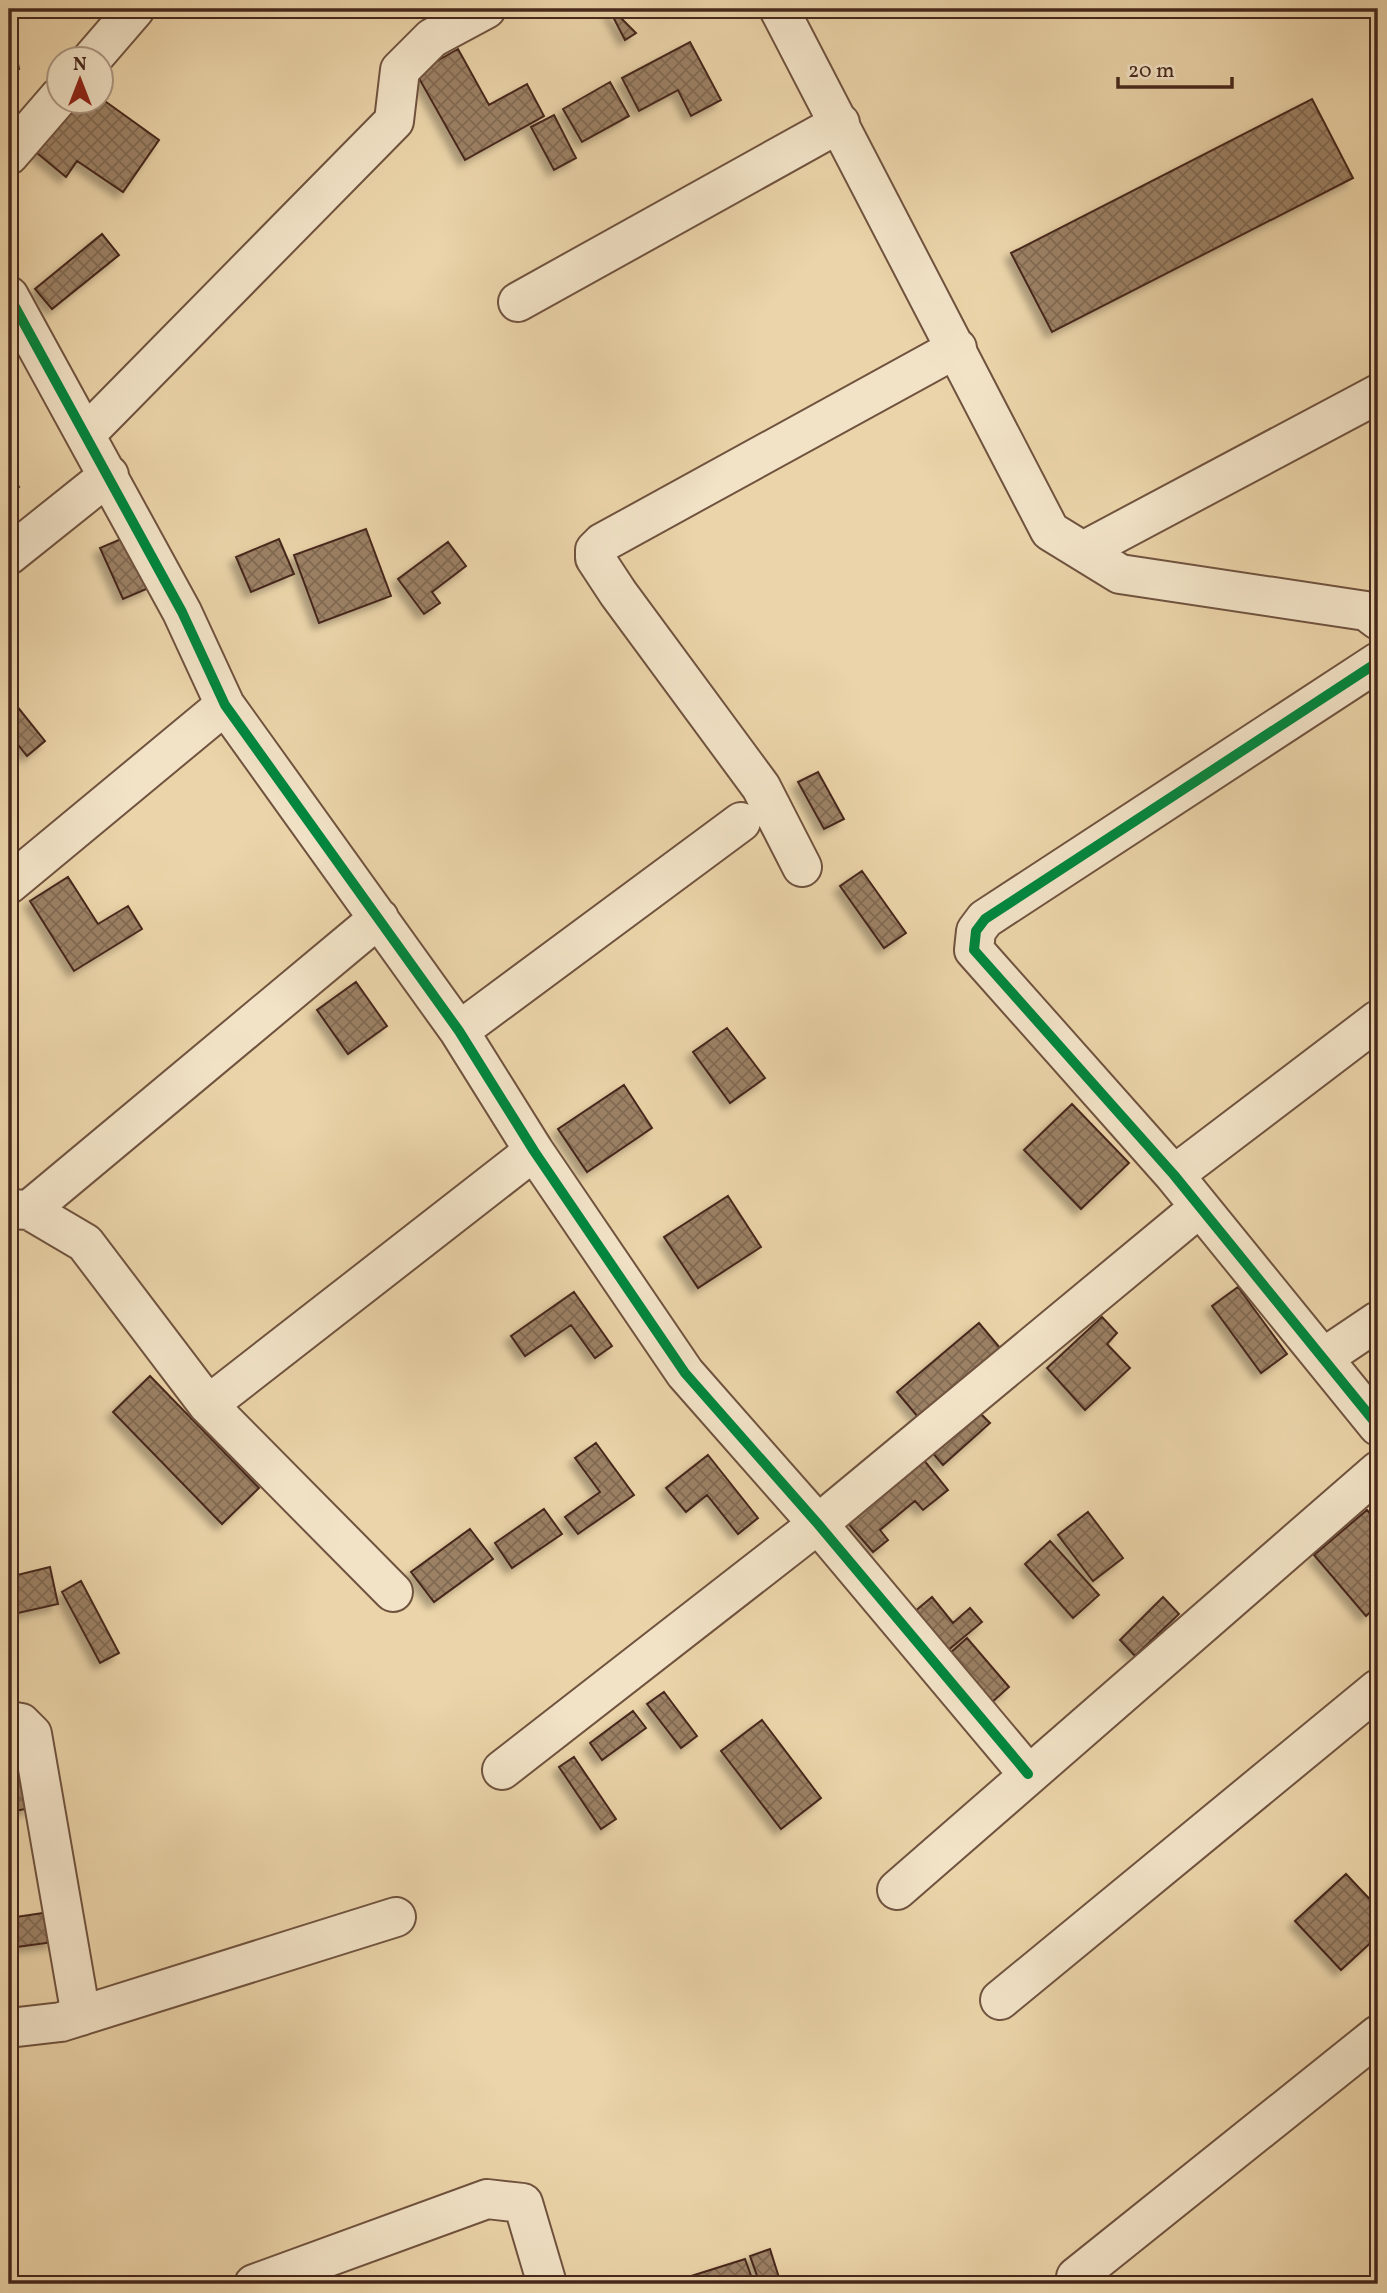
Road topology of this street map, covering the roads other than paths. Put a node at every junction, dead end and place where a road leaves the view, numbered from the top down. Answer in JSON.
{"nodes":[{"id":1,"x":135,"y":9,"type":"edge"},
{"id":2,"x":486,"y":9,"type":"edge"},
{"id":3,"x":780,"y":9,"type":"edge"},
{"id":4,"x":103,"y":46,"type":"edge"},
{"id":5,"x":46,"y":112,"type":"edge"},
{"id":6,"x":840,"y":123,"type":"junction"},
{"id":7,"x":9,"y":155,"type":"edge"},
{"id":8,"x":9,"y":296,"type":"edge"},
{"id":9,"x":518,"y":302,"type":"dead end"},
{"id":10,"x":957,"y":348,"type":"junction"},
{"id":11,"x":1378,"y":394,"type":"edge"},
{"id":12,"x":85,"y":435,"type":"junction"},
{"id":13,"x":109,"y":475,"type":"junction"},
{"id":14,"x":1083,"y":551,"type":"junction"},
{"id":15,"x":9,"y":555,"type":"edge"},
{"id":16,"x":1378,"y":620,"type":"edge"},
{"id":17,"x":1378,"y":662,"type":"edge"},
{"id":18,"x":225,"y":705,"type":"junction"},
{"id":19,"x":741,"y":822,"type":"dead end"},
{"id":20,"x":802,"y":867,"type":"dead end"},
{"id":21,"x":9,"y":884,"type":"edge"},
{"id":22,"x":379,"y":918,"type":"junction"},
{"id":23,"x":1378,"y":1020,"type":"edge"},
{"id":24,"x":459,"y":1031,"type":"junction"},
{"id":25,"x":534,"y":1151,"type":"junction"},
{"id":26,"x":1174,"y":1175,"type":"junction"},
{"id":27,"x":1199,"y":1208,"type":"junction"},
{"id":28,"x":19,"y":1209,"type":"edge"},
{"id":29,"x":1378,"y":1321,"type":"edge"},
{"id":30,"x":1323,"y":1358,"type":"junction"},
{"id":31,"x":208,"y":1405,"type":"junction"},
{"id":32,"x":1378,"y":1426,"type":"edge"},
{"id":33,"x":1378,"y":1471,"type":"edge"},
{"id":34,"x":818,"y":1524,"type":"junction"},
{"id":35,"x":393,"y":1592,"type":"dead end"},
{"id":36,"x":1378,"y":1689,"type":"edge"},
{"id":37,"x":9,"y":1720,"type":"edge"},
{"id":38,"x":502,"y":1770,"type":"dead end"},
{"id":39,"x":1028,"y":1774,"type":"junction"},
{"id":40,"x":897,"y":1890,"type":"dead end"},
{"id":41,"x":396,"y":1917,"type":"dead end"},
{"id":42,"x":1000,"y":2000,"type":"dead end"},
{"id":43,"x":80,"y":2016,"type":"junction"},
{"id":44,"x":9,"y":2028,"type":"edge"},
{"id":45,"x":1378,"y":2035,"type":"edge"},
{"id":46,"x":1076,"y":2277,"type":"dead end"},
{"id":47,"x":254,"y":2284,"type":"edge"},
{"id":48,"x":547,"y":2284,"type":"edge"}],
"edges":[{"from":1,"to":4,"type":"street"},
{"from":2,"to":12,"type":"street"},
{"from":3,"to":6,"type":"street"},
{"from":5,"to":7,"type":"street"},
{"from":6,"to":9,"type":"street"},
{"from":6,"to":10,"type":"street"},
{"from":8,"to":12,"type":"street"},
{"from":10,"to":14,"type":"street"},
{"from":10,"to":20,"type":"street"},
{"from":11,"to":14,"type":"street"},
{"from":12,"to":13,"type":"street"},
{"from":13,"to":15,"type":"street"},
{"from":13,"to":18,"type":"street"},
{"from":14,"to":16,"type":"street"},
{"from":17,"to":26,"type":"street"},
{"from":18,"to":21,"type":"street"},
{"from":18,"to":22,"type":"street"},
{"from":19,"to":24,"type":"street"},
{"from":22,"to":24,"type":"street"},
{"from":22,"to":28,"type":"street"},
{"from":23,"to":26,"type":"street"},
{"from":24,"to":25,"type":"street"},
{"from":25,"to":31,"type":"street"},
{"from":25,"to":34,"type":"street"},
{"from":26,"to":27,"type":"street"},
{"from":27,"to":30,"type":"street"},
{"from":27,"to":34,"type":"street"},
{"from":28,"to":31,"type":"street"},
{"from":29,"to":30,"type":"street"},
{"from":30,"to":32,"type":"street"},
{"from":31,"to":35,"type":"street"},
{"from":33,"to":39,"type":"street"},
{"from":34,"to":38,"type":"street"},
{"from":34,"to":39,"type":"street"},
{"from":36,"to":42,"type":"street"},
{"from":37,"to":43,"type":"street"},
{"from":39,"to":40,"type":"street"},
{"from":41,"to":43,"type":"street"},
{"from":43,"to":44,"type":"street"},
{"from":45,"to":46,"type":"street"},
{"from":47,"to":48,"type":"street"}]}
